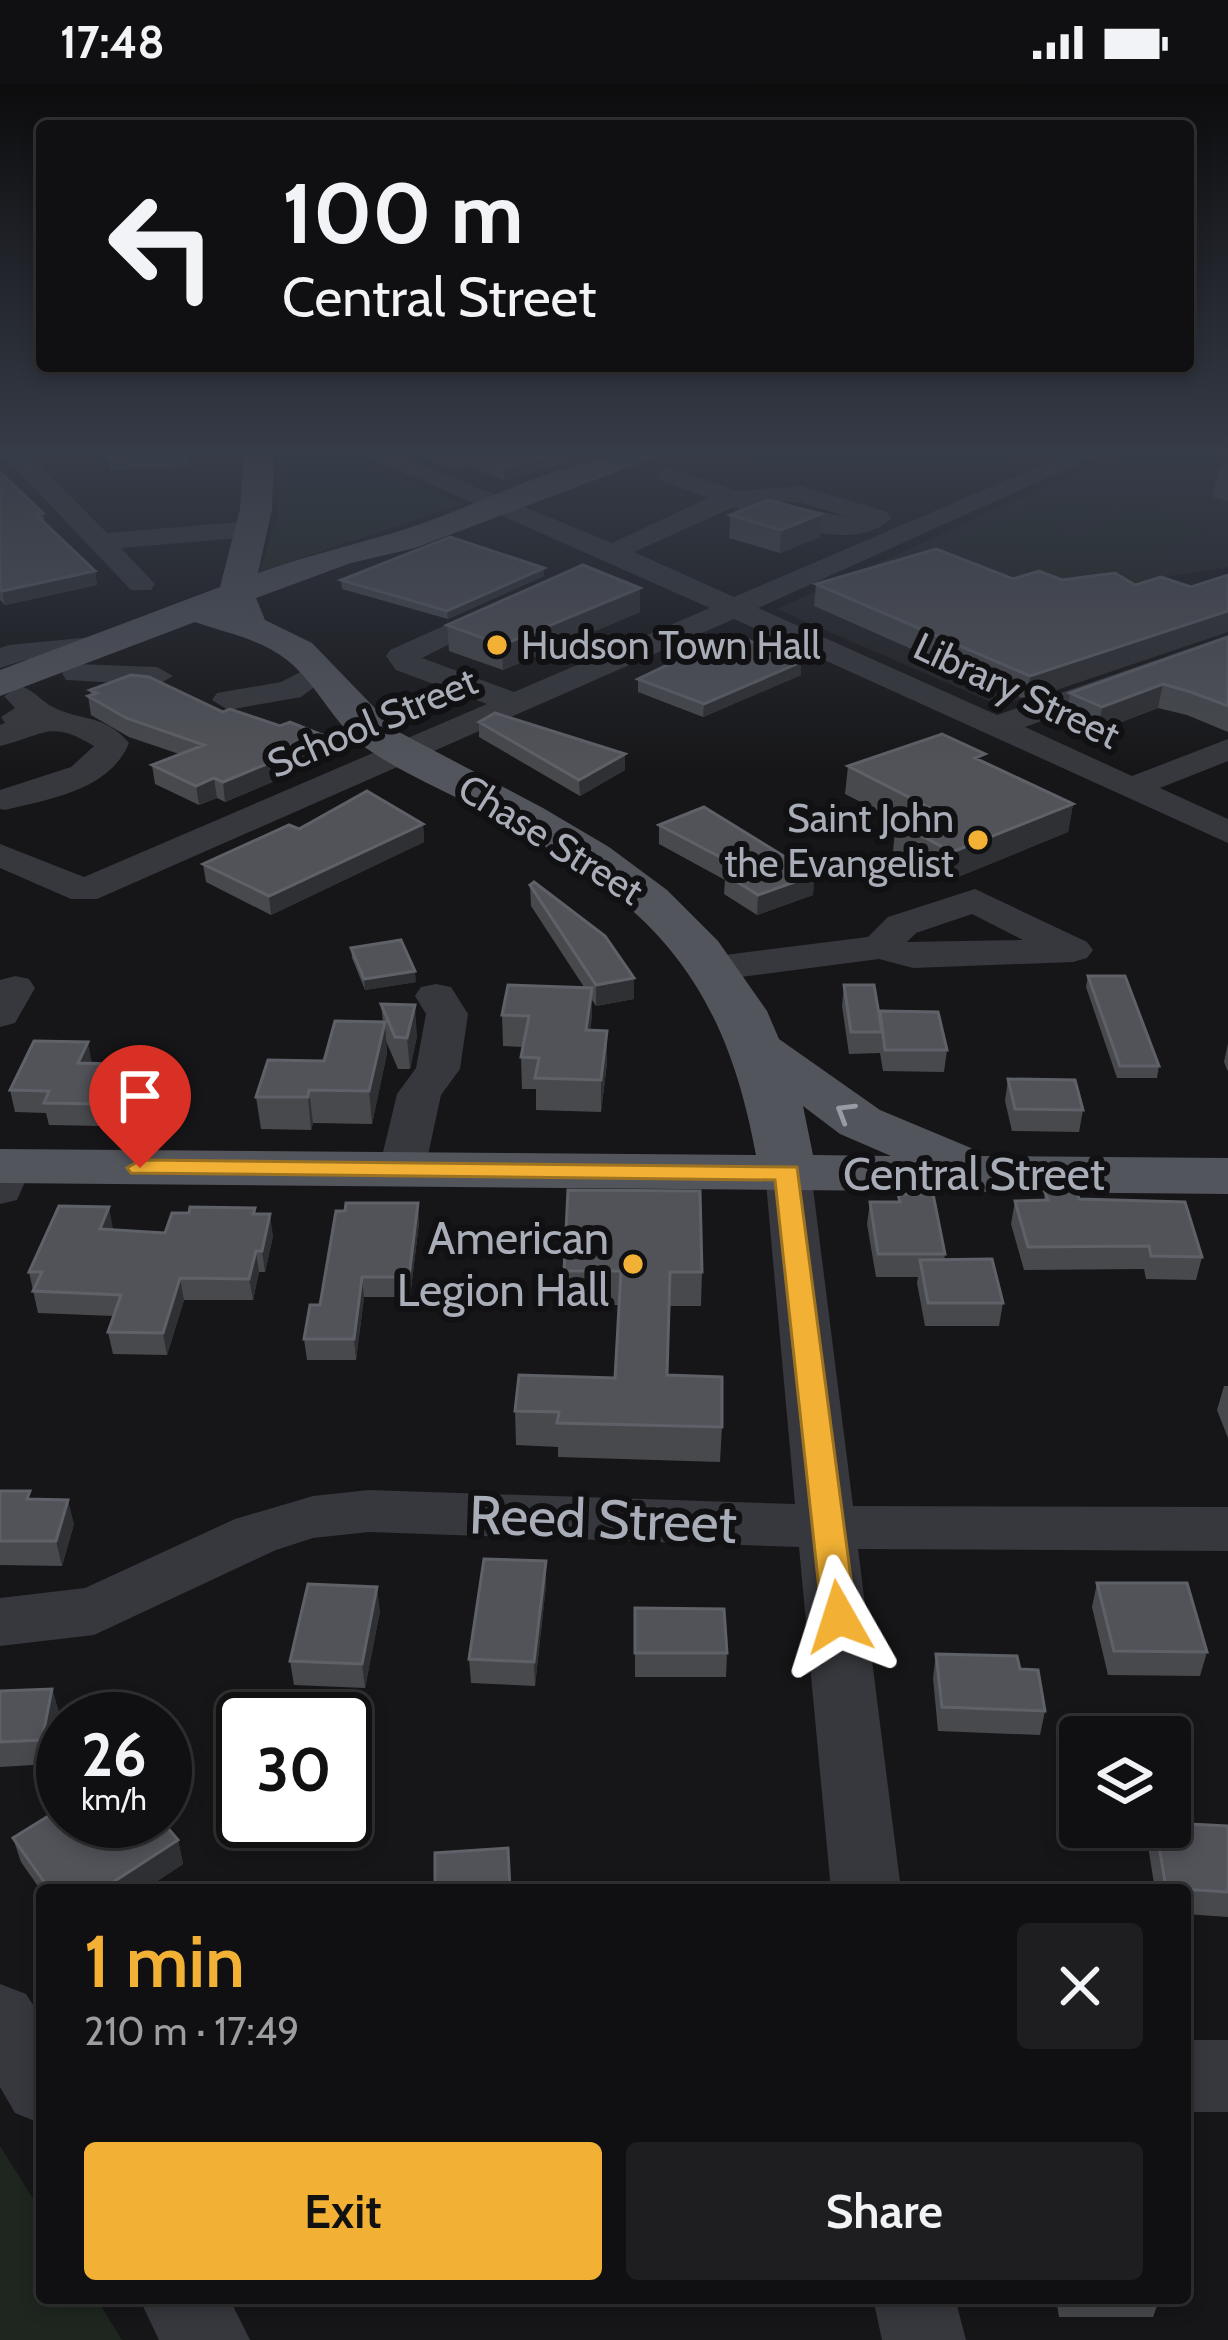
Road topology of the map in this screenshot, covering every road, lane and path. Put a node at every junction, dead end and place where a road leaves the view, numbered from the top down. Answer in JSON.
{"nodes":[{"id":1,"x":117,"y":559,"type":"edge"},
{"id":2,"x":229,"y":559,"type":"edge"},
{"id":3,"x":358,"y":559,"type":"edge"},
{"id":4,"x":849,"y":559,"type":"edge"},
{"id":5,"x":607,"y":560,"type":"edge"},
{"id":6,"x":141,"y":584,"type":"dead end"},
{"id":7,"x":529,"y":598,"type":"edge"},
{"id":8,"x":738,"y":609,"type":"junction"},
{"id":9,"x":229,"y":611,"type":"junction"},
{"id":10,"x":1228,"y":644,"type":"edge"},
{"id":11,"x":89,"y":659,"type":"junction"},
{"id":12,"x":320,"y":671,"type":"junction"},
{"id":13,"x":158,"y":676,"type":"edge"},
{"id":14,"x":12,"y":689,"type":"edge"},
{"id":15,"x":520,"y":704,"type":"junction"},
{"id":16,"x":348,"y":708,"type":"junction"},
{"id":17,"x":998,"y":726,"type":"junction"},
{"id":18,"x":0,"y":736,"type":"edge"},
{"id":19,"x":1228,"y":749,"type":"edge"},
{"id":20,"x":408,"y":754,"type":"junction"},
{"id":21,"x":1131,"y":788,"type":"junction"},
{"id":22,"x":2,"y":800,"type":"edge"},
{"id":23,"x":1228,"y":832,"type":"edge"},
{"id":24,"x":0,"y":854,"type":"edge"},
{"id":25,"x":880,"y":947,"type":"dead end"},
{"id":26,"x":717,"y":968,"type":"junction"},
{"id":27,"x":436,"y":995,"type":"dead end"},
{"id":28,"x":762,"y":1051,"type":"junction"},
{"id":29,"x":402,"y":1169,"type":"junction"},
{"id":30,"x":788,"y":1172,"type":"junction"},
{"id":31,"x":3,"y":1174,"type":"edge"},
{"id":32,"x":991,"y":1174,"type":"junction"},
{"id":33,"x":1228,"y":1176,"type":"edge"},
{"id":34,"x":830,"y":1526,"type":"junction"},
{"id":35,"x":1228,"y":1528,"type":"edge"},
{"id":36,"x":0,"y":1622,"type":"edge"},
{"id":37,"x":865,"y":1884,"type":"edge"},
{"id":38,"x":0,"y":2019,"type":"edge"},
{"id":39,"x":1191,"y":2075,"type":"edge"},
{"id":40,"x":1228,"y":2076,"type":"edge"},
{"id":41,"x":36,"y":2077,"type":"edge"},
{"id":42,"x":184,"y":2304,"type":"edge"},
{"id":43,"x":915,"y":2304,"type":"edge"},
{"id":44,"x":208,"y":2340,"type":"edge"},
{"id":45,"x":924,"y":2340,"type":"edge"}],
"edges":[{"from":1,"to":6,"type":"street"},
{"from":2,"to":9,"type":"main road"},
{"from":3,"to":9,"type":"main road"},
{"from":4,"to":8,"type":"street","name":"School Street"},
{"from":5,"to":8,"type":"street","name":"Library Street"},
{"from":7,"to":15,"type":"street"},
{"from":8,"to":15,"type":"street","name":"School Street"},
{"from":8,"to":17,"type":"street","name":"Library Street"},
{"from":9,"to":11,"type":"main road"},
{"from":9,"to":12,"type":"main road","name":"Chase Street"},
{"from":10,"to":17,"type":"street"},
{"from":11,"to":13,"type":"street"},
{"from":11,"to":14,"type":"main road"},
{"from":12,"to":16,"type":"main road","name":"Chase Street"},
{"from":12,"to":16,"type":"street"},
{"from":14,"to":18,"type":"street"},
{"from":14,"to":22,"type":"street"},
{"from":15,"to":20,"type":"street","name":"School Street"},
{"from":16,"to":20,"type":"main road","name":"Chase Street"},
{"from":17,"to":21,"type":"street","name":"Library Street"},
{"from":19,"to":21,"type":"street"},
{"from":20,"to":24,"type":"street","name":"School Street"},
{"from":20,"to":26,"type":"main road","name":"Chase Street"},
{"from":21,"to":23,"type":"street","name":"Library Street"},
{"from":25,"to":26,"type":"street"},
{"from":26,"to":28,"type":"main road","name":"Chase Street"},
{"from":27,"to":29,"type":"street"},
{"from":28,"to":30,"type":"main road","name":"Chase Street"},
{"from":32,"to":28,"type":"main road","one_way":true},
{"from":29,"to":30,"type":"main road","name":"Central Street"},
{"from":29,"to":31,"type":"main road","name":"Central Street"},
{"from":30,"to":32,"type":"main road","name":"Central Street"},
{"from":30,"to":34,"type":"street"},
{"from":32,"to":33,"type":"main road","name":"Central Street"},
{"from":34,"to":35,"type":"street","name":"Reed Street"},
{"from":34,"to":36,"type":"street","name":"Reed Street"},
{"from":34,"to":37,"type":"street"},
{"from":38,"to":41,"type":"street"},
{"from":39,"to":40,"type":"street"},
{"from":42,"to":44,"type":"street"},
{"from":43,"to":45,"type":"street"}]}
